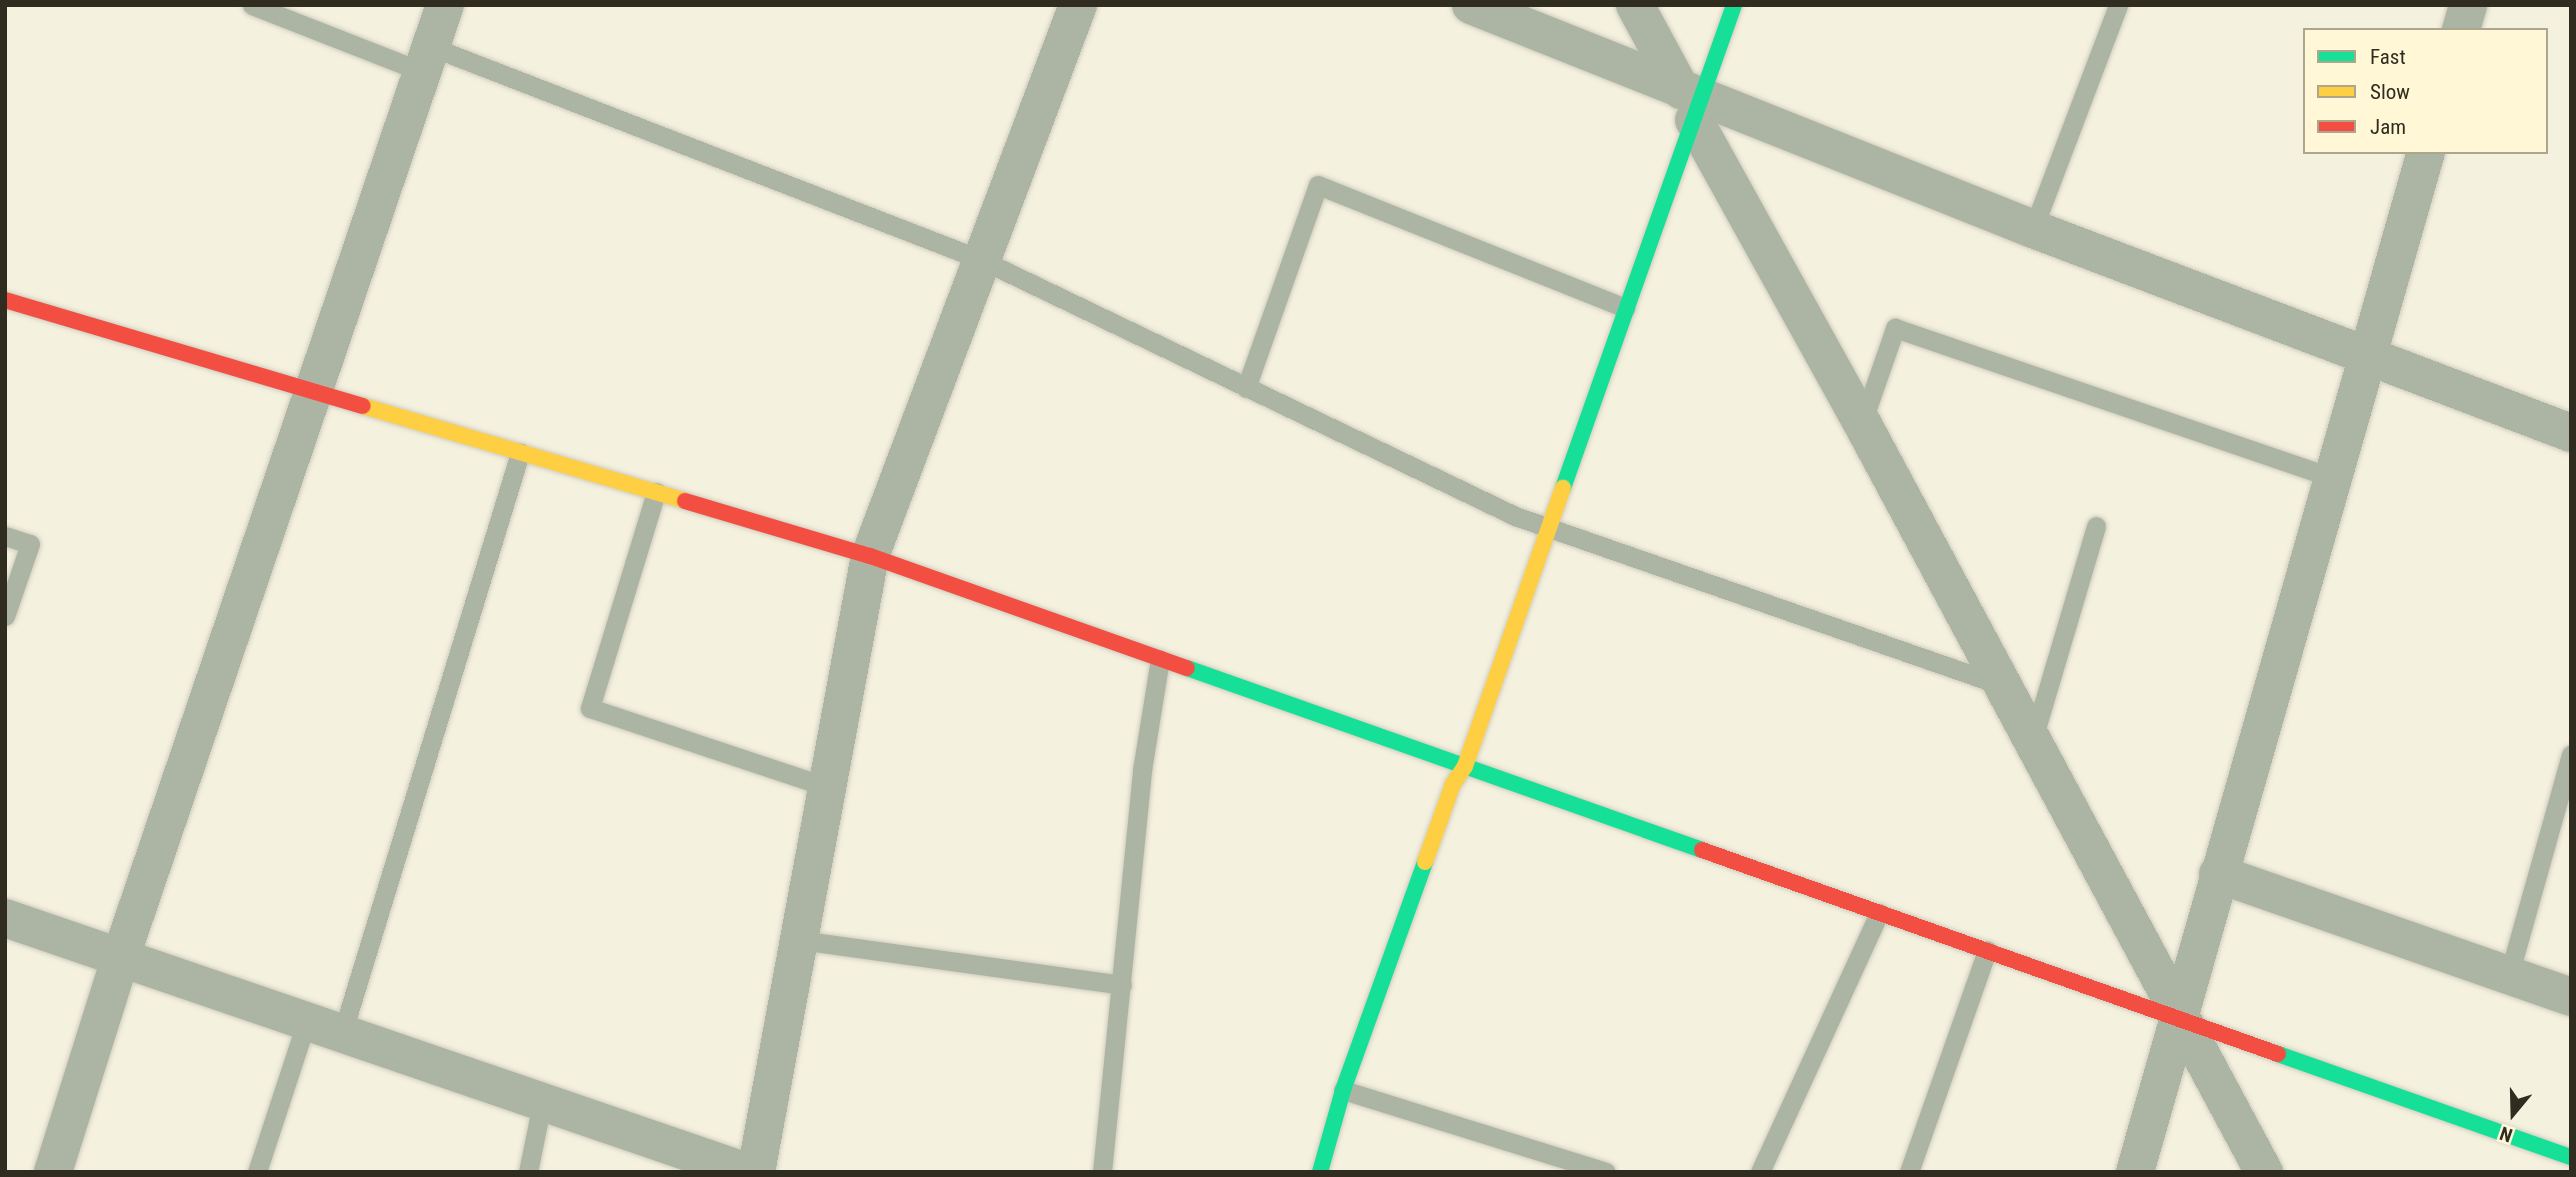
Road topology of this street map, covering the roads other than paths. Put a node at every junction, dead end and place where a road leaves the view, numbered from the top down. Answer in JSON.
{"nodes":[{"id":1,"x":252,"y":5,"type":"edge"},
{"id":2,"x":446,"y":5,"type":"edge"},
{"id":3,"x":1078,"y":5,"type":"edge"},
{"id":4,"x":1471,"y":5,"type":"edge"},
{"id":5,"x":1635,"y":5,"type":"edge"},
{"id":6,"x":1734,"y":5,"type":"edge"},
{"id":7,"x":2118,"y":5,"type":"edge"},
{"id":8,"x":2468,"y":5,"type":"edge"},
{"id":9,"x":2462,"y":28,"type":"edge"},
{"id":10,"x":428,"y":60,"type":"junction"},
{"id":11,"x":1692,"y":102,"type":"junction"},
{"id":12,"x":2425,"y":154,"type":"edge"},
{"id":13,"x":2033,"y":229,"type":"junction"},
{"id":14,"x":982,"y":260,"type":"junction"},
{"id":15,"x":5,"y":300,"type":"edge"},
{"id":16,"x":1625,"y":308,"type":"junction"},
{"id":17,"x":2366,"y":358,"type":"junction"},
{"id":18,"x":1246,"y":388,"type":"junction"},
{"id":19,"x":315,"y":392,"type":"junction"},
{"id":20,"x":1862,"y":423,"type":"junction"},
{"id":21,"x":2571,"y":433,"type":"edge"},
{"id":22,"x":520,"y":453,"type":"junction"},
{"id":23,"x":2331,"y":477,"type":"junction"},
{"id":24,"x":656,"y":492,"type":"junction"},
{"id":25,"x":2096,"y":526,"type":"dead end"},
{"id":26,"x":1550,"y":530,"type":"junction"},
{"id":27,"x":5,"y":536,"type":"edge"},
{"id":28,"x":870,"y":556,"type":"junction"},
{"id":29,"x":5,"y":616,"type":"edge"},
{"id":30,"x":1160,"y":659,"type":"junction"},
{"id":31,"x":2004,"y":685,"type":"junction"},
{"id":32,"x":2033,"y":740,"type":"junction"},
{"id":33,"x":2571,"y":755,"type":"edge"},
{"id":34,"x":1465,"y":766,"type":"junction"},
{"id":35,"x":828,"y":786,"type":"junction"},
{"id":36,"x":2218,"y":874,"type":"junction"},
{"id":37,"x":1879,"y":913,"type":"junction"},
{"id":38,"x":5,"y":918,"type":"edge"},
{"id":39,"x":799,"y":940,"type":"junction"},
{"id":40,"x":1987,"y":950,"type":"junction"},
{"id":41,"x":120,"y":959,"type":"junction"},
{"id":42,"x":2509,"y":975,"type":"junction"},
{"id":43,"x":1122,"y":985,"type":"junction"},
{"id":44,"x":2571,"y":997,"type":"edge"},
{"id":45,"x":2181,"y":1019,"type":"junction"},
{"id":46,"x":324,"y":1029,"type":"junction"},
{"id":47,"x":1343,"y":1090,"type":"junction"},
{"id":48,"x":542,"y":1103,"type":"junction"},
{"id":49,"x":2571,"y":1157,"type":"edge"},
{"id":50,"x":53,"y":1172,"type":"edge"},
{"id":51,"x":257,"y":1172,"type":"edge"},
{"id":52,"x":528,"y":1172,"type":"edge"},
{"id":53,"x":747,"y":1172,"type":"edge"},
{"id":54,"x":756,"y":1172,"type":"edge"},
{"id":55,"x":1102,"y":1172,"type":"edge"},
{"id":56,"x":1320,"y":1172,"type":"edge"},
{"id":57,"x":1606,"y":1172,"type":"edge"},
{"id":58,"x":1760,"y":1172,"type":"edge"},
{"id":59,"x":1909,"y":1172,"type":"edge"},
{"id":60,"x":2135,"y":1172,"type":"edge"},
{"id":61,"x":2264,"y":1172,"type":"edge"}],
"edges":[{"from":1,"to":10,"type":"lane"},
{"from":2,"to":10,"type":"street"},
{"from":3,"to":14,"type":"street"},
{"from":4,"to":11,"type":"street"},
{"from":5,"to":11,"type":"street"},
{"from":6,"to":11,"type":"street"},
{"from":7,"to":13,"type":"lane"},
{"from":8,"to":9,"type":"street"},
{"from":10,"to":14,"type":"lane"},
{"from":10,"to":19,"type":"street"},
{"from":11,"to":13,"type":"street"},
{"from":11,"to":16,"type":"street"},
{"from":11,"to":20,"type":"street"},
{"from":12,"to":17,"type":"street"},
{"from":13,"to":17,"type":"street"},
{"from":14,"to":18,"type":"lane"},
{"from":14,"to":28,"type":"street"},
{"from":15,"to":19,"type":"street"},
{"from":16,"to":18,"type":"lane"},
{"from":16,"to":26,"type":"street"},
{"from":17,"to":21,"type":"street"},
{"from":17,"to":23,"type":"street"},
{"from":18,"to":26,"type":"lane"},
{"from":19,"to":22,"type":"street"},
{"from":19,"to":41,"type":"street"},
{"from":20,"to":23,"type":"lane"},
{"from":20,"to":31,"type":"street"},
{"from":22,"to":24,"type":"street"},
{"from":22,"to":46,"type":"lane"},
{"from":23,"to":36,"type":"street"},
{"from":24,"to":28,"type":"street"},
{"from":24,"to":35,"type":"lane"},
{"from":25,"to":32,"type":"lane"},
{"from":26,"to":31,"type":"lane"},
{"from":26,"to":34,"type":"street"},
{"from":27,"to":29,"type":"lane"},
{"from":28,"to":30,"type":"street"},
{"from":28,"to":35,"type":"street"},
{"from":30,"to":34,"type":"street"},
{"from":30,"to":43,"type":"lane"},
{"from":31,"to":32,"type":"street"},
{"from":32,"to":45,"type":"street"},
{"from":33,"to":42,"type":"lane"},
{"from":34,"to":37,"type":"street"},
{"from":34,"to":47,"type":"street"},
{"from":35,"to":39,"type":"street"},
{"from":36,"to":42,"type":"street"},
{"from":36,"to":45,"type":"street"},
{"from":37,"to":40,"type":"street"},
{"from":37,"to":58,"type":"lane"},
{"from":38,"to":41,"type":"street"},
{"from":39,"to":43,"type":"lane"},
{"from":39,"to":54,"type":"street"},
{"from":40,"to":45,"type":"street"},
{"from":40,"to":59,"type":"lane"},
{"from":41,"to":46,"type":"street"},
{"from":41,"to":50,"type":"street"},
{"from":42,"to":44,"type":"street"},
{"from":43,"to":55,"type":"lane"},
{"from":45,"to":49,"type":"street"},
{"from":45,"to":60,"type":"street"},
{"from":45,"to":61,"type":"street"},
{"from":46,"to":48,"type":"street"},
{"from":46,"to":51,"type":"lane"},
{"from":47,"to":56,"type":"street"},
{"from":47,"to":57,"type":"lane"},
{"from":48,"to":52,"type":"lane"},
{"from":48,"to":53,"type":"street"}]}
